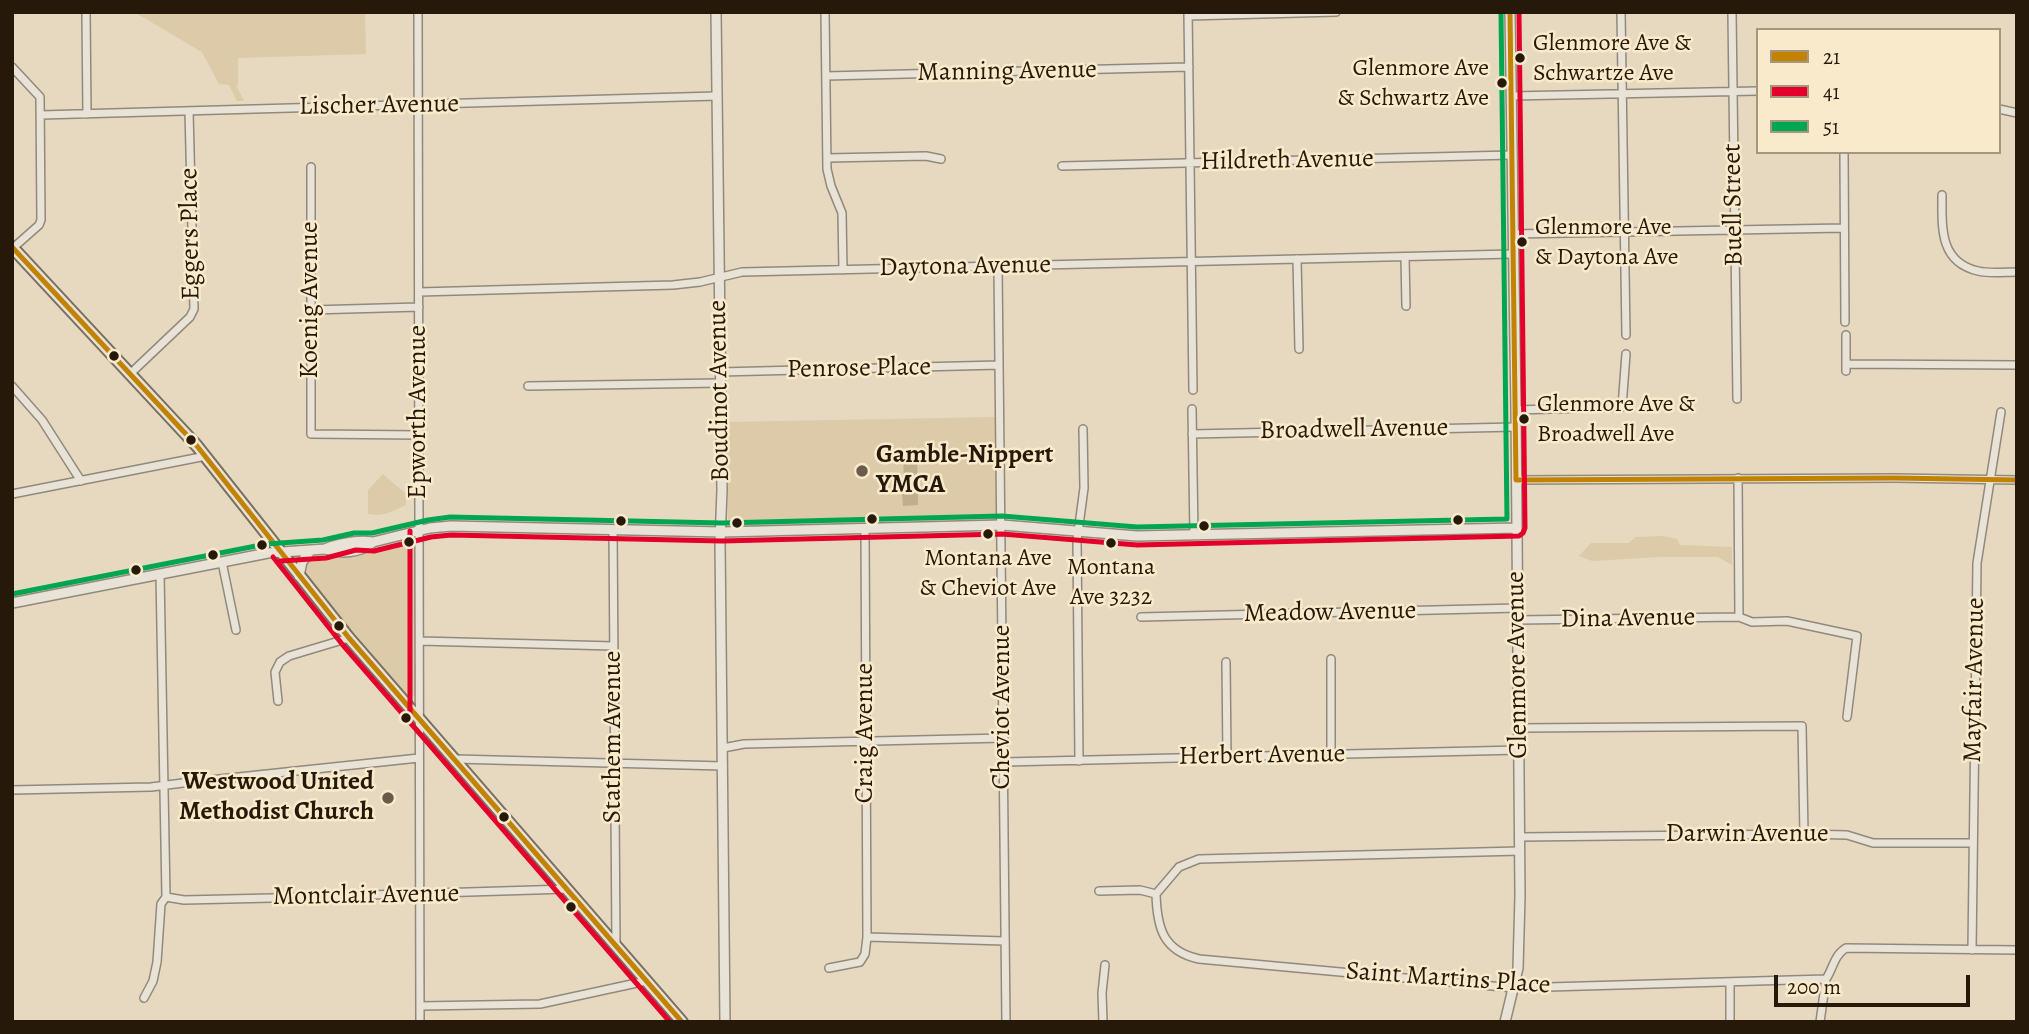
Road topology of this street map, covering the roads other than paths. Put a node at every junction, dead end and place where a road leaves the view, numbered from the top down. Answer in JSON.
{"nodes":[{"id":1,"x":86,"y":12,"type":"edge"},
{"id":2,"x":418,"y":12,"type":"edge"},
{"id":3,"x":716,"y":12,"type":"edge"},
{"id":4,"x":825,"y":12,"type":"edge"},
{"id":5,"x":1336,"y":12,"type":"edge"},
{"id":6,"x":1510,"y":12,"type":"edge"},
{"id":7,"x":1621,"y":12,"type":"edge"},
{"id":8,"x":1732,"y":12,"type":"edge"},
{"id":9,"x":1188,"y":14,"type":"edge"},
{"id":10,"x":12,"y":67,"type":"edge"},
{"id":11,"x":1188,"y":67,"type":"junction"},
{"id":12,"x":826,"y":76,"type":"junction"},
{"id":13,"x":1756,"y":91,"type":"edge"},
{"id":14,"x":1733,"y":92,"type":"junction"},
{"id":15,"x":1622,"y":94,"type":"junction"},
{"id":16,"x":717,"y":96,"type":"junction"},
{"id":17,"x":1511,"y":96,"type":"junction"},
{"id":18,"x":419,"y":105,"type":"junction"},
{"id":19,"x":189,"y":111,"type":"junction"},
{"id":20,"x":87,"y":114,"type":"junction"},
{"id":21,"x":41,"y":115,"type":"junction"},
{"id":22,"x":1844,"y":154,"type":"edge"},
{"id":23,"x":1512,"y":155,"type":"junction"},
{"id":24,"x":827,"y":158,"type":"junction"},
{"id":25,"x":941,"y":159,"type":"dead end"},
{"id":26,"x":1190,"y":163,"type":"junction"},
{"id":27,"x":1062,"y":166,"type":"dead end"},
{"id":28,"x":311,"y":167,"type":"dead end"},
{"id":29,"x":1942,"y":195,"type":"dead end"},
{"id":30,"x":1843,"y":228,"type":"junction"},
{"id":31,"x":1735,"y":230,"type":"junction"},
{"id":32,"x":1624,"y":232,"type":"junction"},
{"id":33,"x":1513,"y":234,"type":"junction"},
{"id":34,"x":13,"y":248,"type":"edge"},
{"id":35,"x":1513,"y":254,"type":"junction"},
{"id":36,"x":1405,"y":257,"type":"junction"},
{"id":37,"x":1297,"y":259,"type":"junction"},
{"id":38,"x":1192,"y":262,"type":"junction"},
{"id":39,"x":998,"y":267,"type":"junction"},
{"id":40,"x":843,"y":270,"type":"junction"},
{"id":41,"x":2017,"y":272,"type":"edge"},
{"id":42,"x":718,"y":277,"type":"junction"},
{"id":43,"x":419,"y":292,"type":"junction"},
{"id":44,"x":1406,"y":306,"type":"dead end"},
{"id":45,"x":418,"y":307,"type":"junction"},
{"id":46,"x":311,"y":310,"type":"junction"},
{"id":47,"x":1845,"y":322,"type":"dead end"},
{"id":48,"x":1626,"y":335,"type":"dead end"},
{"id":49,"x":1846,"y":335,"type":"dead end"},
{"id":50,"x":1299,"y":349,"type":"dead end"},
{"id":51,"x":1626,"y":354,"type":"dead end"},
{"id":52,"x":999,"y":365,"type":"junction"},
{"id":53,"x":2017,"y":365,"type":"edge"},
{"id":54,"x":720,"y":372,"type":"junction"},
{"id":55,"x":131,"y":373,"type":"junction"},
{"id":56,"x":720,"y":383,"type":"junction"},
{"id":57,"x":12,"y":386,"type":"edge"},
{"id":58,"x":528,"y":386,"type":"dead end"},
{"id":59,"x":1193,"y":390,"type":"dead end"},
{"id":60,"x":1737,"y":399,"type":"dead end"},
{"id":61,"x":1192,"y":409,"type":"dead end"},
{"id":62,"x":1516,"y":410,"type":"junction"},
{"id":63,"x":2001,"y":412,"type":"dead end"},
{"id":64,"x":1516,"y":427,"type":"junction"},
{"id":65,"x":1083,"y":429,"type":"dead end"},
{"id":66,"x":1192,"y":434,"type":"junction"},
{"id":67,"x":419,"y":435,"type":"junction"},
{"id":68,"x":206,"y":456,"type":"junction"},
{"id":69,"x":1738,"y":478,"type":"junction"},
{"id":70,"x":1516,"y":480,"type":"junction"},
{"id":71,"x":1989,"y":480,"type":"junction"},
{"id":72,"x":2017,"y":480,"type":"edge"},
{"id":73,"x":81,"y":481,"type":"junction"},
{"id":74,"x":12,"y":494,"type":"edge"},
{"id":75,"x":1002,"y":525,"type":"junction"},
{"id":76,"x":865,"y":528,"type":"junction"},
{"id":77,"x":1516,"y":528,"type":"junction"},
{"id":78,"x":612,"y":529,"type":"junction"},
{"id":79,"x":419,"y":531,"type":"junction"},
{"id":80,"x":1078,"y":531,"type":"junction"},
{"id":81,"x":722,"y":532,"type":"junction"},
{"id":82,"x":1194,"y":535,"type":"junction"},
{"id":83,"x":310,"y":551,"type":"junction"},
{"id":84,"x":279,"y":552,"type":"junction"},
{"id":85,"x":222,"y":562,"type":"junction"},
{"id":86,"x":160,"y":574,"type":"junction"},
{"id":87,"x":299,"y":576,"type":"junction"},
{"id":88,"x":12,"y":603,"type":"edge"},
{"id":89,"x":1518,"y":608,"type":"junction"},
{"id":90,"x":1141,"y":617,"type":"dead end"},
{"id":91,"x":1739,"y":617,"type":"junction"},
{"id":92,"x":1518,"y":620,"type":"junction"},
{"id":93,"x":236,"y":630,"type":"dead end"},
{"id":94,"x":349,"y":638,"type":"junction"},
{"id":95,"x":419,"y":641,"type":"junction"},
{"id":96,"x":614,"y":646,"type":"junction"},
{"id":97,"x":1331,"y":659,"type":"dead end"},
{"id":98,"x":1226,"y":662,"type":"dead end"},
{"id":99,"x":278,"y":701,"type":"dead end"},
{"id":100,"x":1847,"y":717,"type":"dead end"},
{"id":101,"x":419,"y":719,"type":"junction"},
{"id":102,"x":1518,"y":728,"type":"junction"},
{"id":103,"x":1004,"y":738,"type":"junction"},
{"id":104,"x":866,"y":741,"type":"junction"},
{"id":105,"x":723,"y":748,"type":"junction"},
{"id":106,"x":1519,"y":750,"type":"junction"},
{"id":107,"x":1331,"y":755,"type":"junction"},
{"id":108,"x":1227,"y":757,"type":"junction"},
{"id":109,"x":419,"y":758,"type":"junction"},
{"id":110,"x":455,"y":759,"type":"junction"},
{"id":111,"x":1079,"y":761,"type":"junction"},
{"id":112,"x":615,"y":762,"type":"junction"},
{"id":113,"x":1004,"y":762,"type":"junction"},
{"id":114,"x":723,"y":766,"type":"junction"},
{"id":115,"x":164,"y":785,"type":"junction"},
{"id":116,"x":12,"y":790,"type":"edge"},
{"id":117,"x":1804,"y":834,"type":"junction"},
{"id":118,"x":1520,"y":837,"type":"junction"},
{"id":119,"x":1973,"y":842,"type":"junction"},
{"id":120,"x":1520,"y":851,"type":"junction"},
{"id":121,"x":567,"y":890,"type":"junction"},
{"id":122,"x":1099,"y":891,"type":"dead end"},
{"id":123,"x":1156,"y":894,"type":"junction"},
{"id":124,"x":420,"y":895,"type":"junction"},
{"id":125,"x":166,"y":897,"type":"junction"},
{"id":126,"x":867,"y":937,"type":"junction"},
{"id":127,"x":1006,"y":941,"type":"junction"},
{"id":128,"x":616,"y":946,"type":"junction"},
{"id":129,"x":1972,"y":950,"type":"junction"},
{"id":130,"x":2017,"y":950,"type":"edge"},
{"id":131,"x":1105,"y":965,"type":"dead end"},
{"id":132,"x":829,"y":968,"type":"dead end"},
{"id":133,"x":1826,"y":979,"type":"junction"},
{"id":134,"x":646,"y":981,"type":"junction"},
{"id":135,"x":1730,"y":982,"type":"junction"},
{"id":136,"x":1514,"y":988,"type":"junction"},
{"id":137,"x":144,"y":998,"type":"dead end"},
{"id":138,"x":420,"y":1006,"type":"junction"},
{"id":139,"x":420,"y":1022,"type":"edge"},
{"id":140,"x":682,"y":1022,"type":"edge"},
{"id":141,"x":725,"y":1022,"type":"edge"},
{"id":142,"x":1006,"y":1022,"type":"edge"},
{"id":143,"x":1103,"y":1022,"type":"edge"},
{"id":144,"x":1505,"y":1022,"type":"edge"},
{"id":145,"x":1730,"y":1022,"type":"edge"},
{"id":146,"x":1820,"y":1022,"type":"edge"}],
"edges":[{"from":1,"to":20,"type":"street"},
{"from":2,"to":18,"type":"street","name":"Epworth Avenue"},
{"from":3,"to":16,"type":"street","name":"Boudinot Avenue"},
{"from":4,"to":12,"type":"street"},
{"from":5,"to":9,"type":"street"},
{"from":6,"to":17,"type":"street","name":"Glenmore Avenue"},
{"from":7,"to":15,"type":"street"},
{"from":8,"to":14,"type":"street","name":"Buell Street"},
{"from":9,"to":11,"type":"street"},
{"from":10,"to":21,"type":"street"},
{"from":11,"to":12,"type":"street","name":"Manning Avenue"},
{"from":11,"to":26,"type":"street"},
{"from":12,"to":24,"type":"street"},
{"from":13,"to":14,"type":"street"},
{"from":14,"to":15,"type":"street"},
{"from":14,"to":31,"type":"street","name":"Buell Street"},
{"from":15,"to":17,"type":"street"},
{"from":15,"to":32,"type":"street"},
{"from":16,"to":18,"type":"street","name":"Lischer Avenue"},
{"from":16,"to":42,"type":"street","name":"Boudinot Avenue"},
{"from":17,"to":23,"type":"street","name":"Glenmore Avenue"},
{"from":18,"to":19,"type":"street","name":"Lischer Avenue"},
{"from":18,"to":43,"type":"street","name":"Epworth Avenue"},
{"from":19,"to":20,"type":"street","name":"Lischer Avenue"},
{"from":19,"to":55,"type":"street","name":"Eggers Place"},
{"from":20,"to":21,"type":"street","name":"Lischer Avenue"},
{"from":21,"to":34,"type":"street"},
{"from":22,"to":30,"type":"street"},
{"from":23,"to":26,"type":"street","name":"Hildreth Avenue"},
{"from":23,"to":33,"type":"street","name":"Glenmore Avenue"},
{"from":24,"to":25,"type":"street"},
{"from":24,"to":40,"type":"street"},
{"from":26,"to":27,"type":"street","name":"Hildreth Avenue"},
{"from":26,"to":38,"type":"street"},
{"from":28,"to":46,"type":"street","name":"Koenig Avenue"},
{"from":29,"to":41,"type":"street"},
{"from":30,"to":31,"type":"street"},
{"from":30,"to":47,"type":"street"},
{"from":31,"to":32,"type":"street"},
{"from":31,"to":60,"type":"street","name":"Buell Street"},
{"from":32,"to":33,"type":"street"},
{"from":32,"to":48,"type":"street"},
{"from":33,"to":35,"type":"street","name":"Glenmore Avenue"},
{"from":34,"to":55,"type":"main road"},
{"from":35,"to":36,"type":"street","name":"Daytona Avenue"},
{"from":35,"to":62,"type":"street","name":"Glenmore Avenue"},
{"from":36,"to":37,"type":"street","name":"Daytona Avenue"},
{"from":36,"to":44,"type":"street"},
{"from":37,"to":38,"type":"street","name":"Daytona Avenue"},
{"from":37,"to":50,"type":"street"},
{"from":38,"to":39,"type":"street","name":"Daytona Avenue"},
{"from":38,"to":59,"type":"street"},
{"from":39,"to":40,"type":"street","name":"Daytona Avenue"},
{"from":39,"to":52,"type":"street","name":"Cheviot Avenue"},
{"from":40,"to":42,"type":"street","name":"Daytona Avenue"},
{"from":42,"to":43,"type":"street","name":"Daytona Avenue"},
{"from":42,"to":54,"type":"street","name":"Boudinot Avenue"},
{"from":43,"to":45,"type":"street","name":"Epworth Avenue"},
{"from":45,"to":46,"type":"street"},
{"from":45,"to":67,"type":"street","name":"Epworth Avenue"},
{"from":46,"to":67,"type":"street","name":"Koenig Avenue"},
{"from":49,"to":53,"type":"street"},
{"from":51,"to":62,"type":"street"},
{"from":52,"to":54,"type":"street","name":"Penrose Place"},
{"from":52,"to":75,"type":"street","name":"Cheviot Avenue"},
{"from":54,"to":56,"type":"street","name":"Boudinot Avenue"},
{"from":55,"to":68,"type":"main road"},
{"from":56,"to":58,"type":"street"},
{"from":56,"to":81,"type":"street","name":"Boudinot Avenue"},
{"from":57,"to":73,"type":"street"},
{"from":61,"to":66,"type":"street"},
{"from":62,"to":64,"type":"street","name":"Glenmore Avenue"},
{"from":63,"to":71,"type":"street","name":"Mayfair Avenue"},
{"from":64,"to":66,"type":"street","name":"Broadwell Avenue"},
{"from":64,"to":70,"type":"street","name":"Glenmore Avenue"},
{"from":65,"to":80,"type":"street"},
{"from":66,"to":82,"type":"street"},
{"from":67,"to":79,"type":"street","name":"Epworth Avenue"},
{"from":68,"to":73,"type":"street"},
{"from":68,"to":84,"type":"main road"},
{"from":69,"to":70,"type":"street"},
{"from":69,"to":71,"type":"street"},
{"from":69,"to":91,"type":"street"},
{"from":70,"to":77,"type":"street","name":"Glenmore Avenue"},
{"from":71,"to":72,"type":"street"},
{"from":71,"to":119,"type":"street","name":"Mayfair Avenue"},
{"from":73,"to":74,"type":"street"},
{"from":75,"to":76,"type":"street"},
{"from":75,"to":80,"type":"street"},
{"from":75,"to":103,"type":"street","name":"Cheviot Avenue"},
{"from":76,"to":81,"type":"street"},
{"from":76,"to":104,"type":"street","name":"Craig Avenue"},
{"from":77,"to":82,"type":"street"},
{"from":77,"to":89,"type":"street","name":"Glenmore Avenue"},
{"from":78,"to":79,"type":"street"},
{"from":78,"to":81,"type":"street"},
{"from":78,"to":96,"type":"street","name":"Stathem Avenue"},
{"from":79,"to":83,"type":"street"},
{"from":79,"to":95,"type":"street","name":"Epworth Avenue"},
{"from":80,"to":82,"type":"street"},
{"from":80,"to":111,"type":"street"},
{"from":81,"to":105,"type":"street","name":"Boudinot Avenue"},
{"from":83,"to":84,"type":"street"},
{"from":83,"to":87,"type":"street"},
{"from":84,"to":85,"type":"street"},
{"from":84,"to":87,"type":"main road"},
{"from":85,"to":86,"type":"street"},
{"from":85,"to":93,"type":"street"},
{"from":86,"to":88,"type":"street"},
{"from":86,"to":115,"type":"street"},
{"from":87,"to":94,"type":"main road"},
{"from":89,"to":90,"type":"street","name":"Meadow Avenue"},
{"from":89,"to":92,"type":"street","name":"Glenmore Avenue"},
{"from":91,"to":92,"type":"street","name":"Dina Avenue"},
{"from":91,"to":100,"type":"street","name":"Dina Avenue"},
{"from":92,"to":102,"type":"street","name":"Glenmore Avenue"},
{"from":94,"to":99,"type":"street"},
{"from":94,"to":101,"type":"main road"},
{"from":95,"to":96,"type":"street"},
{"from":95,"to":101,"type":"street","name":"Epworth Avenue"},
{"from":96,"to":112,"type":"street","name":"Stathem Avenue"},
{"from":97,"to":107,"type":"street"},
{"from":98,"to":108,"type":"street"},
{"from":101,"to":109,"type":"street","name":"Epworth Avenue"},
{"from":101,"to":110,"type":"main road"},
{"from":102,"to":106,"type":"street","name":"Glenmore Avenue"},
{"from":102,"to":117,"type":"street"},
{"from":103,"to":104,"type":"street"},
{"from":103,"to":113,"type":"street","name":"Cheviot Avenue"},
{"from":104,"to":105,"type":"street"},
{"from":104,"to":126,"type":"street","name":"Craig Avenue"},
{"from":105,"to":114,"type":"street","name":"Boudinot Avenue"},
{"from":106,"to":107,"type":"street","name":"Herbert Avenue"},
{"from":106,"to":118,"type":"street","name":"Glenmore Avenue"},
{"from":107,"to":108,"type":"street","name":"Herbert Avenue"},
{"from":108,"to":111,"type":"street","name":"Herbert Avenue"},
{"from":109,"to":115,"type":"street"},
{"from":109,"to":124,"type":"street","name":"Epworth Avenue"},
{"from":110,"to":112,"type":"street"},
{"from":110,"to":121,"type":"main road"},
{"from":111,"to":113,"type":"street","name":"Herbert Avenue"},
{"from":112,"to":114,"type":"street"},
{"from":112,"to":128,"type":"street","name":"Stathem Avenue"},
{"from":113,"to":127,"type":"street","name":"Cheviot Avenue"},
{"from":114,"to":141,"type":"street","name":"Boudinot Avenue"},
{"from":115,"to":116,"type":"street"},
{"from":115,"to":125,"type":"street"},
{"from":117,"to":118,"type":"street","name":"Darwin Avenue"},
{"from":117,"to":119,"type":"street","name":"Darwin Avenue"},
{"from":118,"to":120,"type":"street","name":"Glenmore Avenue"},
{"from":119,"to":129,"type":"street","name":"Mayfair Avenue"},
{"from":120,"to":123,"type":"street"},
{"from":120,"to":136,"type":"street","name":"Glenmore Avenue"},
{"from":121,"to":124,"type":"street","name":"Montclair Avenue"},
{"from":121,"to":128,"type":"main road"},
{"from":122,"to":123,"type":"street"},
{"from":123,"to":136,"type":"street","name":"Saint Martins Place"},
{"from":124,"to":125,"type":"street","name":"Montclair Avenue"},
{"from":124,"to":138,"type":"street","name":"Epworth Avenue"},
{"from":125,"to":137,"type":"street"},
{"from":126,"to":127,"type":"street"},
{"from":126,"to":132,"type":"street"},
{"from":127,"to":142,"type":"street","name":"Cheviot Avenue"},
{"from":128,"to":134,"type":"main road"},
{"from":129,"to":130,"type":"street"},
{"from":129,"to":133,"type":"street"},
{"from":131,"to":143,"type":"street"},
{"from":133,"to":135,"type":"street","name":"Saint Martins Place"},
{"from":133,"to":146,"type":"street"},
{"from":134,"to":138,"type":"street"},
{"from":134,"to":140,"type":"main road"},
{"from":135,"to":136,"type":"street","name":"Saint Martins Place"},
{"from":135,"to":145,"type":"street"},
{"from":136,"to":144,"type":"street","name":"Glenmore Avenue"},
{"from":138,"to":139,"type":"street","name":"Epworth Avenue"}]}
